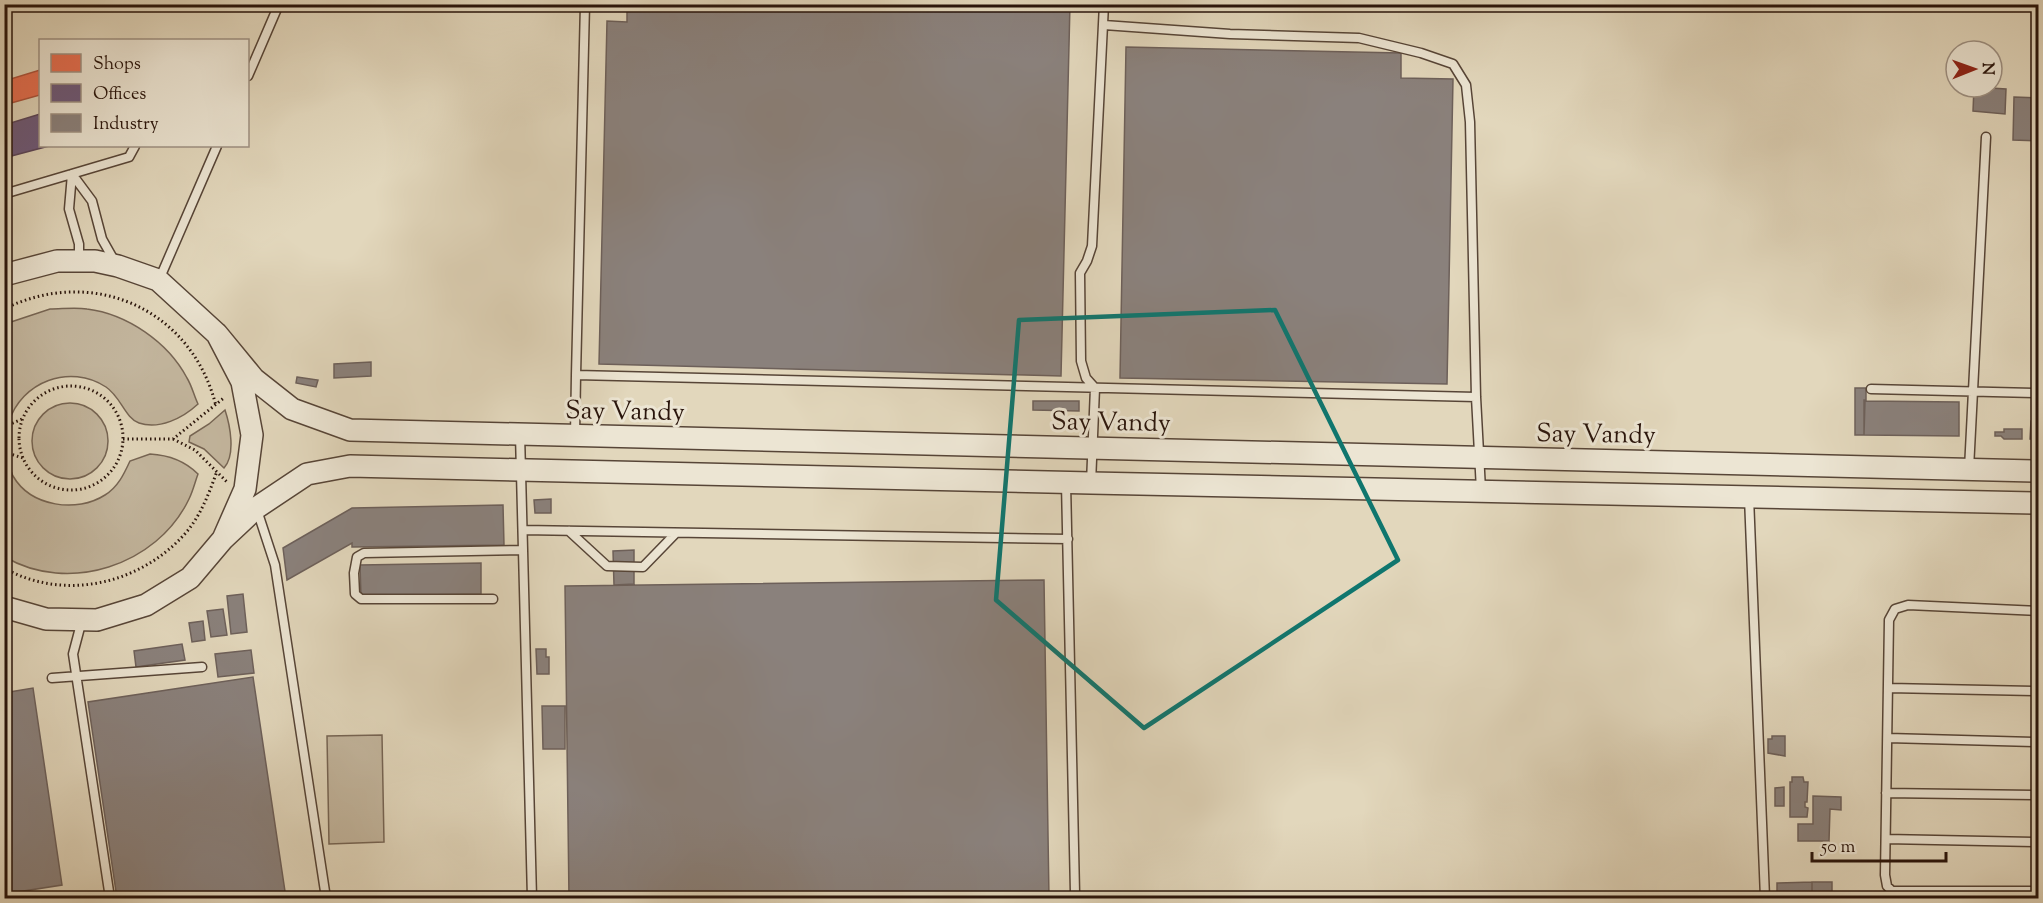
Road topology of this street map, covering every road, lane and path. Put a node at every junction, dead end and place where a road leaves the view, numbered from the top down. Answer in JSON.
{"nodes":[{"id":1,"x":279,"y":4,"type":"edge"},
{"id":2,"x":585,"y":4,"type":"edge"},
{"id":3,"x":1104,"y":4,"type":"edge"},
{"id":4,"x":1104,"y":25,"type":"junction"},
{"id":5,"x":249,"y":74,"type":"edge"},
{"id":6,"x":1986,"y":137,"type":"dead end"},
{"id":7,"x":134,"y":147,"type":"edge"},
{"id":8,"x":217,"y":147,"type":"edge"},
{"id":9,"x":72,"y":174,"type":"junction"},
{"id":10,"x":4,"y":194,"type":"edge"},
{"id":11,"x":80,"y":261,"type":"junction"},
{"id":12,"x":118,"y":266,"type":"junction"},
{"id":13,"x":4,"y":275,"type":"edge"},
{"id":14,"x":158,"y":280,"type":"junction"},
{"id":15,"x":4,"y":309,"type":"edge"},
{"id":16,"x":216,"y":334,"type":"junction"},
{"id":17,"x":576,"y":375,"type":"junction"},
{"id":18,"x":242,"y":382,"type":"junction"},
{"id":19,"x":1095,"y":388,"type":"junction"},
{"id":20,"x":1871,"y":388,"type":"dead end"},
{"id":21,"x":1973,"y":391,"type":"junction"},
{"id":22,"x":2038,"y":393,"type":"edge"},
{"id":23,"x":1476,"y":397,"type":"junction"},
{"id":24,"x":216,"y":406,"type":"junction"},
{"id":25,"x":22,"y":419,"type":"junction"},
{"id":26,"x":4,"y":427,"type":"edge"},
{"id":27,"x":520,"y":434,"type":"junction"},
{"id":28,"x":575,"y":436,"type":"junction"},
{"id":29,"x":122,"y":439,"type":"junction"},
{"id":30,"x":173,"y":439,"type":"junction"},
{"id":31,"x":1093,"y":447,"type":"junction"},
{"id":32,"x":4,"y":452,"type":"edge"},
{"id":33,"x":23,"y":458,"type":"junction"},
{"id":34,"x":1481,"y":458,"type":"junction"},
{"id":35,"x":521,"y":469,"type":"junction"},
{"id":36,"x":1969,"y":469,"type":"junction"},
{"id":37,"x":217,"y":471,"type":"junction"},
{"id":38,"x":2038,"y":471,"type":"edge"},
{"id":39,"x":1066,"y":483,"type":"junction"},
{"id":40,"x":1091,"y":483,"type":"junction"},
{"id":41,"x":1481,"y":490,"type":"junction"},
{"id":42,"x":1749,"y":496,"type":"junction"},
{"id":43,"x":247,"y":498,"type":"junction"},
{"id":44,"x":2038,"y":503,"type":"edge"},
{"id":45,"x":523,"y":530,"type":"junction"},
{"id":46,"x":569,"y":531,"type":"junction"},
{"id":47,"x":676,"y":532,"type":"junction"},
{"id":48,"x":1068,"y":539,"type":"junction"},
{"id":49,"x":523,"y":550,"type":"junction"},
{"id":50,"x":4,"y":567,"type":"edge"},
{"id":51,"x":493,"y":599,"type":"dead end"},
{"id":52,"x":4,"y":607,"type":"edge"},
{"id":53,"x":2038,"y":610,"type":"edge"},
{"id":54,"x":82,"y":620,"type":"junction"},
{"id":55,"x":202,"y":667,"type":"dead end"},
{"id":56,"x":76,"y":675,"type":"junction"},
{"id":57,"x":52,"y":678,"type":"dead end"},
{"id":58,"x":1889,"y":688,"type":"junction"},
{"id":59,"x":2038,"y":691,"type":"edge"},
{"id":60,"x":1888,"y":738,"type":"junction"},
{"id":61,"x":2038,"y":742,"type":"edge"},
{"id":62,"x":1886,"y":793,"type":"junction"},
{"id":63,"x":2038,"y":795,"type":"edge"},
{"id":64,"x":1886,"y":839,"type":"junction"},
{"id":65,"x":2038,"y":842,"type":"edge"},
{"id":66,"x":2038,"y":891,"type":"edge"},
{"id":67,"x":1075,"y":893,"type":"dead end"},
{"id":68,"x":110,"y":898,"type":"edge"},
{"id":69,"x":326,"y":898,"type":"edge"},
{"id":70,"x":532,"y":898,"type":"edge"},
{"id":71,"x":1765,"y":898,"type":"edge"}],
"edges":[{"from":1,"to":5,"type":"lane"},
{"from":2,"to":17,"type":"lane"},
{"from":3,"to":4,"type":"lane"},
{"from":4,"to":19,"type":"lane"},
{"from":4,"to":23,"type":"lane"},
{"from":6,"to":21,"type":"lane"},
{"from":7,"to":9,"type":"lane"},
{"from":8,"to":14,"type":"lane"},
{"from":9,"to":10,"type":"lane"},
{"from":9,"to":11,"type":"lane"},
{"from":9,"to":12,"type":"lane"},
{"from":11,"to":12,"type":"street"},
{"from":11,"to":13,"type":"street"},
{"from":12,"to":14,"type":"street"},
{"from":14,"to":16,"type":"street"},
{"from":15,"to":24,"type":"path"},
{"from":16,"to":18,"type":"street"},
{"from":16,"to":27,"type":"street","name":"Say Vandy"},
{"from":17,"to":19,"type":"lane"},
{"from":17,"to":28,"type":"lane"},
{"from":18,"to":24,"type":"path"},
{"from":18,"to":43,"type":"street"},
{"from":19,"to":23,"type":"lane"},
{"from":19,"to":31,"type":"lane"},
{"from":20,"to":21,"type":"lane"},
{"from":21,"to":22,"type":"lane"},
{"from":21,"to":36,"type":"lane"},
{"from":23,"to":34,"type":"lane"},
{"from":24,"to":30,"type":"path"},
{"from":25,"to":26,"type":"path"},
{"from":25,"to":29,"type":"path"},
{"from":25,"to":33,"type":"path"},
{"from":27,"to":28,"type":"street","name":"Say Vandy"},
{"from":27,"to":35,"type":"lane"},
{"from":28,"to":31,"type":"street","name":"Say Vandy"},
{"from":29,"to":30,"type":"path"},
{"from":29,"to":33,"type":"path"},
{"from":30,"to":37,"type":"path"},
{"from":31,"to":34,"type":"street","name":"Say Vandy"},
{"from":31,"to":40,"type":"lane"},
{"from":32,"to":33,"type":"path"},
{"from":34,"to":36,"type":"street","name":"Say Vandy"},
{"from":34,"to":41,"type":"lane"},
{"from":35,"to":39,"type":"street"},
{"from":35,"to":43,"type":"street"},
{"from":35,"to":45,"type":"lane"},
{"from":36,"to":38,"type":"street","name":"Say Vandy"},
{"from":37,"to":43,"type":"path"},
{"from":37,"to":50,"type":"path"},
{"from":39,"to":40,"type":"street"},
{"from":39,"to":48,"type":"lane"},
{"from":40,"to":41,"type":"street"},
{"from":41,"to":42,"type":"street"},
{"from":42,"to":44,"type":"street"},
{"from":42,"to":71,"type":"lane"},
{"from":43,"to":54,"type":"street"},
{"from":43,"to":69,"type":"lane"},
{"from":45,"to":46,"type":"lane"},
{"from":45,"to":49,"type":"lane"},
{"from":46,"to":47,"type":"lane"},
{"from":46,"to":47,"type":"lane"},
{"from":47,"to":48,"type":"lane"},
{"from":48,"to":67,"type":"lane"},
{"from":49,"to":51,"type":"lane"},
{"from":49,"to":70,"type":"lane"},
{"from":52,"to":54,"type":"street"},
{"from":53,"to":58,"type":"lane"},
{"from":54,"to":56,"type":"lane"},
{"from":55,"to":56,"type":"lane"},
{"from":56,"to":57,"type":"lane"},
{"from":56,"to":68,"type":"lane"},
{"from":58,"to":59,"type":"lane"},
{"from":58,"to":60,"type":"lane"},
{"from":60,"to":61,"type":"lane"},
{"from":60,"to":62,"type":"lane"},
{"from":62,"to":63,"type":"lane"},
{"from":62,"to":64,"type":"lane"},
{"from":64,"to":65,"type":"lane"},
{"from":64,"to":66,"type":"lane"}]}
